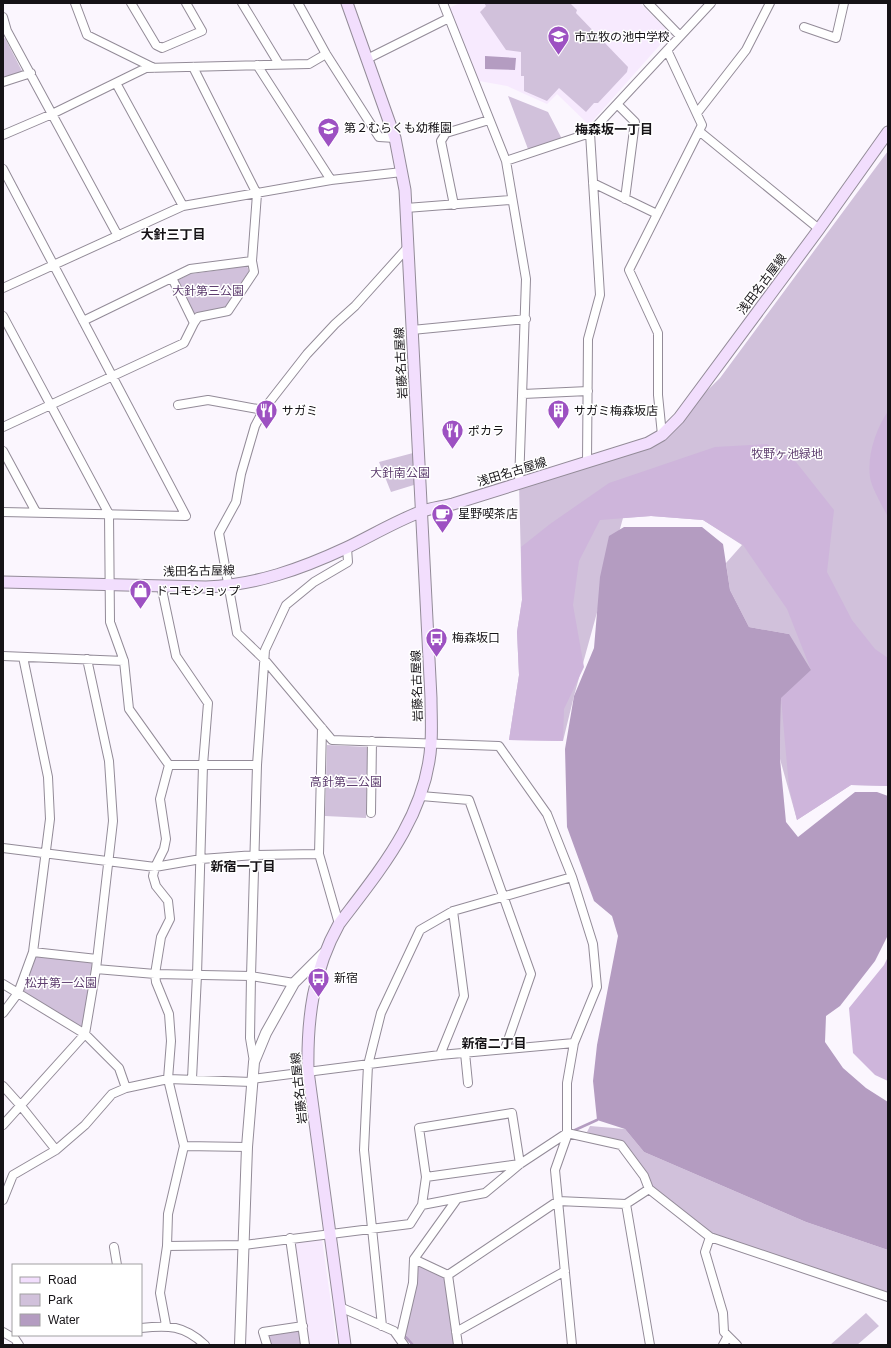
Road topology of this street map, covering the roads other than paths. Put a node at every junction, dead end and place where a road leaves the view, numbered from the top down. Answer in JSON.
{"nodes":[{"id":1,"x":75,"y":3,"type":"edge"},
{"id":2,"x":131,"y":3,"type":"edge"},
{"id":3,"x":186,"y":3,"type":"edge"},
{"id":4,"x":242,"y":3,"type":"edge"},
{"id":5,"x":298,"y":3,"type":"edge"},
{"id":6,"x":347,"y":3,"type":"edge"},
{"id":7,"x":443,"y":3,"type":"edge"},
{"id":8,"x":648,"y":3,"type":"edge"},
{"id":9,"x":711,"y":3,"type":"edge"},
{"id":10,"x":770,"y":3,"type":"edge"},
{"id":11,"x":844,"y":3,"type":"edge"},
{"id":12,"x":3,"y":17,"type":"edge"},
{"id":13,"x":449,"y":18,"type":"junction"},
{"id":14,"x":804,"y":28,"type":"dead end"},
{"id":15,"x":5,"y":31,"type":"edge"},
{"id":16,"x":680,"y":36,"type":"junction"},
{"id":17,"x":667,"y":50,"type":"junction"},
{"id":18,"x":326,"y":54,"type":"junction"},
{"id":19,"x":367,"y":59,"type":"junction"},
{"id":20,"x":279,"y":64,"type":"junction"},
{"id":21,"x":257,"y":65,"type":"junction"},
{"id":22,"x":193,"y":67,"type":"junction"},
{"id":23,"x":155,"y":68,"type":"junction"},
{"id":24,"x":31,"y":73,"type":"junction"},
{"id":25,"x":3,"y":82,"type":"edge"},
{"id":26,"x":116,"y":83,"type":"junction"},
{"id":27,"x":617,"y":104,"type":"junction"},
{"id":28,"x":697,"y":113,"type":"junction"},
{"id":29,"x":52,"y":114,"type":"junction"},
{"id":30,"x":489,"y":120,"type":"junction"},
{"id":31,"x":699,"y":131,"type":"junction"},
{"id":32,"x":888,"y":132,"type":"edge"},
{"id":33,"x":590,"y":133,"type":"junction"},
{"id":34,"x":3,"y":135,"type":"edge"},
{"id":35,"x":395,"y":138,"type":"junction"},
{"id":36,"x":506,"y":161,"type":"junction"},
{"id":37,"x":3,"y":169,"type":"edge"},
{"id":38,"x":402,"y":172,"type":"junction"},
{"id":39,"x":331,"y":180,"type":"junction"},
{"id":40,"x":593,"y":183,"type":"junction"},
{"id":41,"x":257,"y":194,"type":"junction"},
{"id":42,"x":625,"y":198,"type":"junction"},
{"id":43,"x":511,"y":200,"type":"junction"},
{"id":44,"x":454,"y":205,"type":"junction"},
{"id":45,"x":183,"y":206,"type":"junction"},
{"id":46,"x":406,"y":208,"type":"junction"},
{"id":47,"x":657,"y":214,"type":"junction"},
{"id":48,"x":819,"y":229,"type":"junction"},
{"id":49,"x":118,"y":236,"type":"junction"},
{"id":50,"x":408,"y":247,"type":"junction"},
{"id":51,"x":252,"y":261,"type":"junction"},
{"id":52,"x":54,"y":265,"type":"junction"},
{"id":53,"x":172,"y":278,"type":"junction"},
{"id":54,"x":3,"y":288,"type":"edge"},
{"id":55,"x":3,"y":316,"type":"edge"},
{"id":56,"x":526,"y":319,"type":"junction"},
{"id":57,"x":84,"y":321,"type":"junction"},
{"id":58,"x":194,"y":323,"type":"junction"},
{"id":59,"x":412,"y":330,"type":"junction"},
{"id":60,"x":112,"y":376,"type":"junction"},
{"id":61,"x":588,"y":391,"type":"junction"},
{"id":62,"x":523,"y":394,"type":"junction"},
{"id":63,"x":50,"y":404,"type":"junction"},
{"id":64,"x":178,"y":405,"type":"dead end"},
{"id":65,"x":263,"y":410,"type":"junction"},
{"id":66,"x":3,"y":427,"type":"edge"},
{"id":67,"x":662,"y":435,"type":"junction"},
{"id":68,"x":3,"y":451,"type":"edge"},
{"id":69,"x":587,"y":462,"type":"junction"},
{"id":70,"x":519,"y":484,"type":"junction"},
{"id":71,"x":422,"y":511,"type":"junction"},
{"id":72,"x":3,"y":512,"type":"edge"},
{"id":73,"x":36,"y":512,"type":"junction"},
{"id":74,"x":109,"y":514,"type":"junction"},
{"id":75,"x":347,"y":548,"type":"junction"},
{"id":76,"x":3,"y":582,"type":"edge"},
{"id":77,"x":111,"y":584,"type":"junction"},
{"id":78,"x":161,"y":585,"type":"junction"},
{"id":79,"x":230,"y":586,"type":"junction"},
{"id":80,"x":3,"y":656,"type":"edge"},
{"id":81,"x":24,"y":657,"type":"junction"},
{"id":82,"x":87,"y":659,"type":"junction"},
{"id":83,"x":264,"y":659,"type":"junction"},
{"id":84,"x":124,"y":661,"type":"junction"},
{"id":85,"x":322,"y":728,"type":"junction"},
{"id":86,"x":372,"y":741,"type":"junction"},
{"id":87,"x":432,"y":743,"type":"junction"},
{"id":88,"x":169,"y":765,"type":"junction"},
{"id":89,"x":203,"y":765,"type":"junction"},
{"id":90,"x":257,"y":765,"type":"junction"},
{"id":91,"x":421,"y":796,"type":"junction"},
{"id":92,"x":371,"y":813,"type":"dead end"},
{"id":93,"x":3,"y":848,"type":"edge"},
{"id":94,"x":47,"y":853,"type":"junction"},
{"id":95,"x":319,"y":854,"type":"junction"},
{"id":96,"x":256,"y":855,"type":"junction"},
{"id":97,"x":201,"y":859,"type":"junction"},
{"id":98,"x":108,"y":861,"type":"junction"},
{"id":99,"x":154,"y":867,"type":"junction"},
{"id":100,"x":572,"y":877,"type":"junction"},
{"id":101,"x":504,"y":895,"type":"junction"},
{"id":102,"x":453,"y":911,"type":"junction"},
{"id":103,"x":339,"y":924,"type":"junction"},
{"id":104,"x":34,"y":952,"type":"junction"},
{"id":105,"x":324,"y":953,"type":"junction"},
{"id":106,"x":97,"y":959,"type":"junction"},
{"id":107,"x":96,"y":969,"type":"junction"},
{"id":108,"x":155,"y":974,"type":"junction"},
{"id":109,"x":197,"y":975,"type":"junction"},
{"id":110,"x":251,"y":976,"type":"junction"},
{"id":111,"x":294,"y":983,"type":"junction"},
{"id":112,"x":3,"y":984,"type":"edge"},
{"id":113,"x":18,"y":993,"type":"junction"},
{"id":114,"x":3,"y":1013,"type":"edge"},
{"id":115,"x":86,"y":1034,"type":"junction"},
{"id":116,"x":574,"y":1043,"type":"junction"},
{"id":117,"x":505,"y":1049,"type":"junction"},
{"id":118,"x":465,"y":1053,"type":"junction"},
{"id":119,"x":440,"y":1055,"type":"junction"},
{"id":120,"x":254,"y":1062,"type":"junction"},
{"id":121,"x":368,"y":1065,"type":"junction"},
{"id":122,"x":308,"y":1071,"type":"junction"},
{"id":123,"x":168,"y":1079,"type":"junction"},
{"id":124,"x":192,"y":1079,"type":"junction"},
{"id":125,"x":252,"y":1081,"type":"junction"},
{"id":126,"x":468,"y":1084,"type":"dead end"},
{"id":127,"x":3,"y":1086,"type":"edge"},
{"id":128,"x":126,"y":1088,"type":"junction"},
{"id":129,"x":21,"y":1106,"type":"junction"},
{"id":130,"x":3,"y":1125,"type":"edge"},
{"id":131,"x":567,"y":1133,"type":"junction"},
{"id":132,"x":184,"y":1146,"type":"junction"},
{"id":133,"x":247,"y":1147,"type":"junction"},
{"id":134,"x":56,"y":1150,"type":"junction"},
{"id":135,"x":520,"y":1164,"type":"junction"},
{"id":136,"x":426,"y":1177,"type":"junction"},
{"id":137,"x":649,"y":1189,"type":"junction"},
{"id":138,"x":457,"y":1199,"type":"junction"},
{"id":139,"x":3,"y":1200,"type":"edge"},
{"id":140,"x":558,"y":1200,"type":"junction"},
{"id":141,"x":626,"y":1204,"type":"junction"},
{"id":142,"x":422,"y":1205,"type":"junction"},
{"id":143,"x":372,"y":1229,"type":"junction"},
{"id":144,"x":331,"y":1234,"type":"junction"},
{"id":145,"x":710,"y":1236,"type":"junction"},
{"id":146,"x":290,"y":1238,"type":"junction"},
{"id":147,"x":244,"y":1245,"type":"junction"},
{"id":148,"x":167,"y":1246,"type":"junction"},
{"id":149,"x":114,"y":1247,"type":"dead end"},
{"id":150,"x":414,"y":1258,"type":"junction"},
{"id":151,"x":117,"y":1264,"type":"edge"},
{"id":152,"x":565,"y":1271,"type":"junction"},
{"id":153,"x":448,"y":1275,"type":"junction"},
{"id":154,"x":888,"y":1297,"type":"edge"},
{"id":155,"x":340,"y":1307,"type":"junction"},
{"id":156,"x":166,"y":1325,"type":"junction"},
{"id":157,"x":302,"y":1326,"type":"junction"},
{"id":158,"x":382,"y":1326,"type":"junction"},
{"id":159,"x":142,"y":1328,"type":"edge"},
{"id":160,"x":8,"y":1332,"type":"edge"},
{"id":161,"x":456,"y":1332,"type":"junction"},
{"id":162,"x":728,"y":1336,"type":"junction"},
{"id":163,"x":402,"y":1342,"type":"edge"},
{"id":164,"x":19,"y":1345,"type":"edge"},
{"id":165,"x":205,"y":1345,"type":"edge"},
{"id":166,"x":240,"y":1345,"type":"edge"},
{"id":167,"x":266,"y":1345,"type":"edge"},
{"id":168,"x":306,"y":1345,"type":"edge"},
{"id":169,"x":345,"y":1345,"type":"edge"},
{"id":170,"x":458,"y":1345,"type":"edge"},
{"id":171,"x":572,"y":1345,"type":"edge"},
{"id":172,"x":650,"y":1345,"type":"edge"},
{"id":173,"x":723,"y":1345,"type":"edge"},
{"id":174,"x":737,"y":1345,"type":"edge"}],
"edges":[{"from":1,"to":23,"type":"street"},
{"from":2,"to":3,"type":"street"},
{"from":4,"to":20,"type":"street"},
{"from":5,"to":18,"type":"street"},
{"from":6,"to":19,"type":"main road","name":"岩藤名古屋線"},
{"from":7,"to":13,"type":"street"},
{"from":8,"to":16,"type":"street"},
{"from":9,"to":16,"type":"street"},
{"from":10,"to":28,"type":"street"},
{"from":11,"to":14,"type":"street"},
{"from":12,"to":15,"type":"street"},
{"from":13,"to":19,"type":"street"},
{"from":13,"to":30,"type":"street"},
{"from":15,"to":24,"type":"street"},
{"from":16,"to":17,"type":"street"},
{"from":17,"to":27,"type":"street"},
{"from":17,"to":28,"type":"street"},
{"from":18,"to":20,"type":"street"},
{"from":18,"to":35,"type":"street"},
{"from":19,"to":35,"type":"main road","name":"岩藤名古屋線"},
{"from":20,"to":21,"type":"street"},
{"from":21,"to":22,"type":"street"},
{"from":21,"to":39,"type":"street"},
{"from":22,"to":23,"type":"street"},
{"from":22,"to":41,"type":"street"},
{"from":23,"to":26,"type":"street"},
{"from":24,"to":25,"type":"street"},
{"from":24,"to":29,"type":"street"},
{"from":26,"to":29,"type":"street"},
{"from":26,"to":45,"type":"street"},
{"from":27,"to":33,"type":"street"},
{"from":27,"to":42,"type":"street"},
{"from":28,"to":31,"type":"street"},
{"from":29,"to":34,"type":"street"},
{"from":29,"to":49,"type":"street"},
{"from":30,"to":36,"type":"street"},
{"from":30,"to":44,"type":"street"},
{"from":31,"to":47,"type":"street"},
{"from":31,"to":48,"type":"street"},
{"from":32,"to":48,"type":"main road","name":"浅田名古屋線"},
{"from":33,"to":36,"type":"street"},
{"from":33,"to":40,"type":"street"},
{"from":35,"to":38,"type":"main road","name":"岩藤名古屋線"},
{"from":36,"to":43,"type":"street"},
{"from":37,"to":52,"type":"street"},
{"from":38,"to":39,"type":"street"},
{"from":38,"to":46,"type":"main road","name":"岩藤名古屋線"},
{"from":39,"to":41,"type":"street"},
{"from":40,"to":42,"type":"street"},
{"from":40,"to":61,"type":"street"},
{"from":41,"to":45,"type":"street"},
{"from":41,"to":51,"type":"street"},
{"from":42,"to":47,"type":"street"},
{"from":43,"to":44,"type":"street"},
{"from":43,"to":56,"type":"street"},
{"from":44,"to":46,"type":"street"},
{"from":45,"to":49,"type":"street"},
{"from":46,"to":50,"type":"main road","name":"岩藤名古屋線"},
{"from":47,"to":67,"type":"street"},
{"from":48,"to":67,"type":"main road","name":"浅田名古屋線"},
{"from":49,"to":52,"type":"street"},
{"from":50,"to":59,"type":"main road","name":"岩藤名古屋線"},
{"from":50,"to":65,"type":"street"},
{"from":51,"to":53,"type":"street"},
{"from":51,"to":58,"type":"street"},
{"from":52,"to":54,"type":"street"},
{"from":52,"to":57,"type":"street"},
{"from":53,"to":57,"type":"street"},
{"from":53,"to":58,"type":"street"},
{"from":55,"to":63,"type":"street"},
{"from":56,"to":59,"type":"street"},
{"from":56,"to":62,"type":"street"},
{"from":57,"to":60,"type":"street"},
{"from":58,"to":60,"type":"street"},
{"from":59,"to":71,"type":"main road","name":"岩藤名古屋線"},
{"from":60,"to":63,"type":"street"},
{"from":60,"to":74,"type":"street"},
{"from":61,"to":62,"type":"street"},
{"from":61,"to":69,"type":"street"},
{"from":62,"to":70,"type":"street"},
{"from":63,"to":66,"type":"street"},
{"from":63,"to":74,"type":"street"},
{"from":64,"to":65,"type":"street"},
{"from":65,"to":79,"type":"street"},
{"from":67,"to":69,"type":"main road","name":"浅田名古屋線"},
{"from":68,"to":73,"type":"street"},
{"from":69,"to":70,"type":"main road","name":"浅田名古屋線"},
{"from":70,"to":71,"type":"main road","name":"浅田名古屋線"},
{"from":71,"to":75,"type":"main road","name":"浅田名古屋線"},
{"from":71,"to":87,"type":"main road","name":"岩藤名古屋線"},
{"from":72,"to":73,"type":"street"},
{"from":73,"to":74,"type":"street"},
{"from":74,"to":77,"type":"street"},
{"from":75,"to":79,"type":"main road","name":"浅田名古屋線"},
{"from":75,"to":83,"type":"street"},
{"from":76,"to":77,"type":"main road","name":"浅田名古屋線"},
{"from":77,"to":78,"type":"main road","name":"浅田名古屋線"},
{"from":77,"to":84,"type":"street"},
{"from":78,"to":79,"type":"main road","name":"浅田名古屋線"},
{"from":78,"to":89,"type":"street"},
{"from":79,"to":83,"type":"street"},
{"from":80,"to":81,"type":"street"},
{"from":81,"to":82,"type":"street"},
{"from":81,"to":94,"type":"street"},
{"from":82,"to":84,"type":"street"},
{"from":82,"to":98,"type":"street"},
{"from":83,"to":85,"type":"street"},
{"from":83,"to":90,"type":"street"},
{"from":84,"to":88,"type":"street"},
{"from":85,"to":86,"type":"street"},
{"from":85,"to":95,"type":"street"},
{"from":86,"to":87,"type":"street"},
{"from":86,"to":92,"type":"street"},
{"from":87,"to":91,"type":"main road","name":"岩藤名古屋線"},
{"from":87,"to":100,"type":"street"},
{"from":88,"to":89,"type":"street"},
{"from":88,"to":99,"type":"street"},
{"from":89,"to":90,"type":"street"},
{"from":89,"to":97,"type":"street"},
{"from":90,"to":96,"type":"street"},
{"from":91,"to":101,"type":"street"},
{"from":91,"to":103,"type":"main road","name":"岩藤名古屋線"},
{"from":93,"to":94,"type":"street"},
{"from":94,"to":98,"type":"street"},
{"from":94,"to":104,"type":"street"},
{"from":95,"to":96,"type":"street"},
{"from":95,"to":103,"type":"street"},
{"from":96,"to":97,"type":"street"},
{"from":96,"to":110,"type":"street"},
{"from":97,"to":99,"type":"street"},
{"from":97,"to":109,"type":"street"},
{"from":98,"to":99,"type":"street"},
{"from":98,"to":106,"type":"street"},
{"from":99,"to":108,"type":"street"},
{"from":100,"to":101,"type":"street"},
{"from":100,"to":116,"type":"street"},
{"from":101,"to":102,"type":"street"},
{"from":101,"to":117,"type":"street"},
{"from":102,"to":119,"type":"street"},
{"from":102,"to":121,"type":"street"},
{"from":103,"to":105,"type":"main road","name":"岩藤名古屋線"},
{"from":104,"to":106,"type":"street"},
{"from":104,"to":113,"type":"street"},
{"from":105,"to":111,"type":"street"},
{"from":105,"to":122,"type":"main road","name":"岩藤名古屋線"},
{"from":106,"to":107,"type":"street"},
{"from":107,"to":108,"type":"street"},
{"from":107,"to":115,"type":"street"},
{"from":108,"to":109,"type":"street"},
{"from":108,"to":123,"type":"street"},
{"from":109,"to":110,"type":"street"},
{"from":109,"to":124,"type":"street"},
{"from":110,"to":111,"type":"street"},
{"from":110,"to":120,"type":"street"},
{"from":111,"to":120,"type":"street"},
{"from":112,"to":113,"type":"street"},
{"from":113,"to":114,"type":"street"},
{"from":113,"to":115,"type":"street"},
{"from":115,"to":128,"type":"street"},
{"from":115,"to":129,"type":"street"},
{"from":116,"to":117,"type":"street"},
{"from":116,"to":131,"type":"street"},
{"from":117,"to":118,"type":"street"},
{"from":118,"to":119,"type":"street"},
{"from":118,"to":126,"type":"street"},
{"from":119,"to":121,"type":"street"},
{"from":120,"to":125,"type":"street"},
{"from":121,"to":122,"type":"street"},
{"from":121,"to":143,"type":"street"},
{"from":122,"to":125,"type":"street"},
{"from":122,"to":144,"type":"main road","name":"岩藤名古屋線"},
{"from":123,"to":124,"type":"street"},
{"from":123,"to":128,"type":"street"},
{"from":123,"to":132,"type":"street"},
{"from":124,"to":125,"type":"street"},
{"from":125,"to":133,"type":"street"},
{"from":127,"to":129,"type":"street"},
{"from":128,"to":134,"type":"street"},
{"from":129,"to":130,"type":"street"},
{"from":129,"to":134,"type":"street"},
{"from":131,"to":135,"type":"street"},
{"from":131,"to":137,"type":"street"},
{"from":131,"to":140,"type":"street"},
{"from":132,"to":133,"type":"street"},
{"from":132,"to":148,"type":"street"},
{"from":133,"to":147,"type":"street"},
{"from":134,"to":139,"type":"street"},
{"from":135,"to":136,"type":"street"},
{"from":135,"to":136,"type":"street"},
{"from":135,"to":138,"type":"street"},
{"from":136,"to":142,"type":"street"},
{"from":137,"to":141,"type":"street"},
{"from":137,"to":145,"type":"street"},
{"from":138,"to":142,"type":"street"},
{"from":138,"to":150,"type":"street"},
{"from":140,"to":141,"type":"street"},
{"from":140,"to":152,"type":"street"},
{"from":140,"to":153,"type":"street"},
{"from":141,"to":172,"type":"street"},
{"from":142,"to":143,"type":"street"},
{"from":143,"to":144,"type":"street"},
{"from":143,"to":158,"type":"street"},
{"from":144,"to":146,"type":"street"},
{"from":144,"to":155,"type":"main road","name":"岩藤名古屋線"},
{"from":145,"to":154,"type":"street"},
{"from":145,"to":162,"type":"street"},
{"from":146,"to":147,"type":"street"},
{"from":146,"to":157,"type":"street"},
{"from":147,"to":148,"type":"street"},
{"from":147,"to":166,"type":"street"},
{"from":148,"to":156,"type":"street"},
{"from":149,"to":151,"type":"street"},
{"from":150,"to":153,"type":"street"},
{"from":150,"to":163,"type":"street"},
{"from":152,"to":161,"type":"street"},
{"from":152,"to":171,"type":"street"},
{"from":153,"to":161,"type":"street"},
{"from":155,"to":158,"type":"street"},
{"from":155,"to":169,"type":"main road","name":"岩藤名古屋線"},
{"from":156,"to":159,"type":"street"},
{"from":156,"to":165,"type":"street"},
{"from":157,"to":167,"type":"street"},
{"from":157,"to":168,"type":"street"},
{"from":158,"to":163,"type":"street"},
{"from":160,"to":164,"type":"street"},
{"from":161,"to":170,"type":"street"},
{"from":162,"to":173,"type":"street"},
{"from":162,"to":174,"type":"street"}]}
